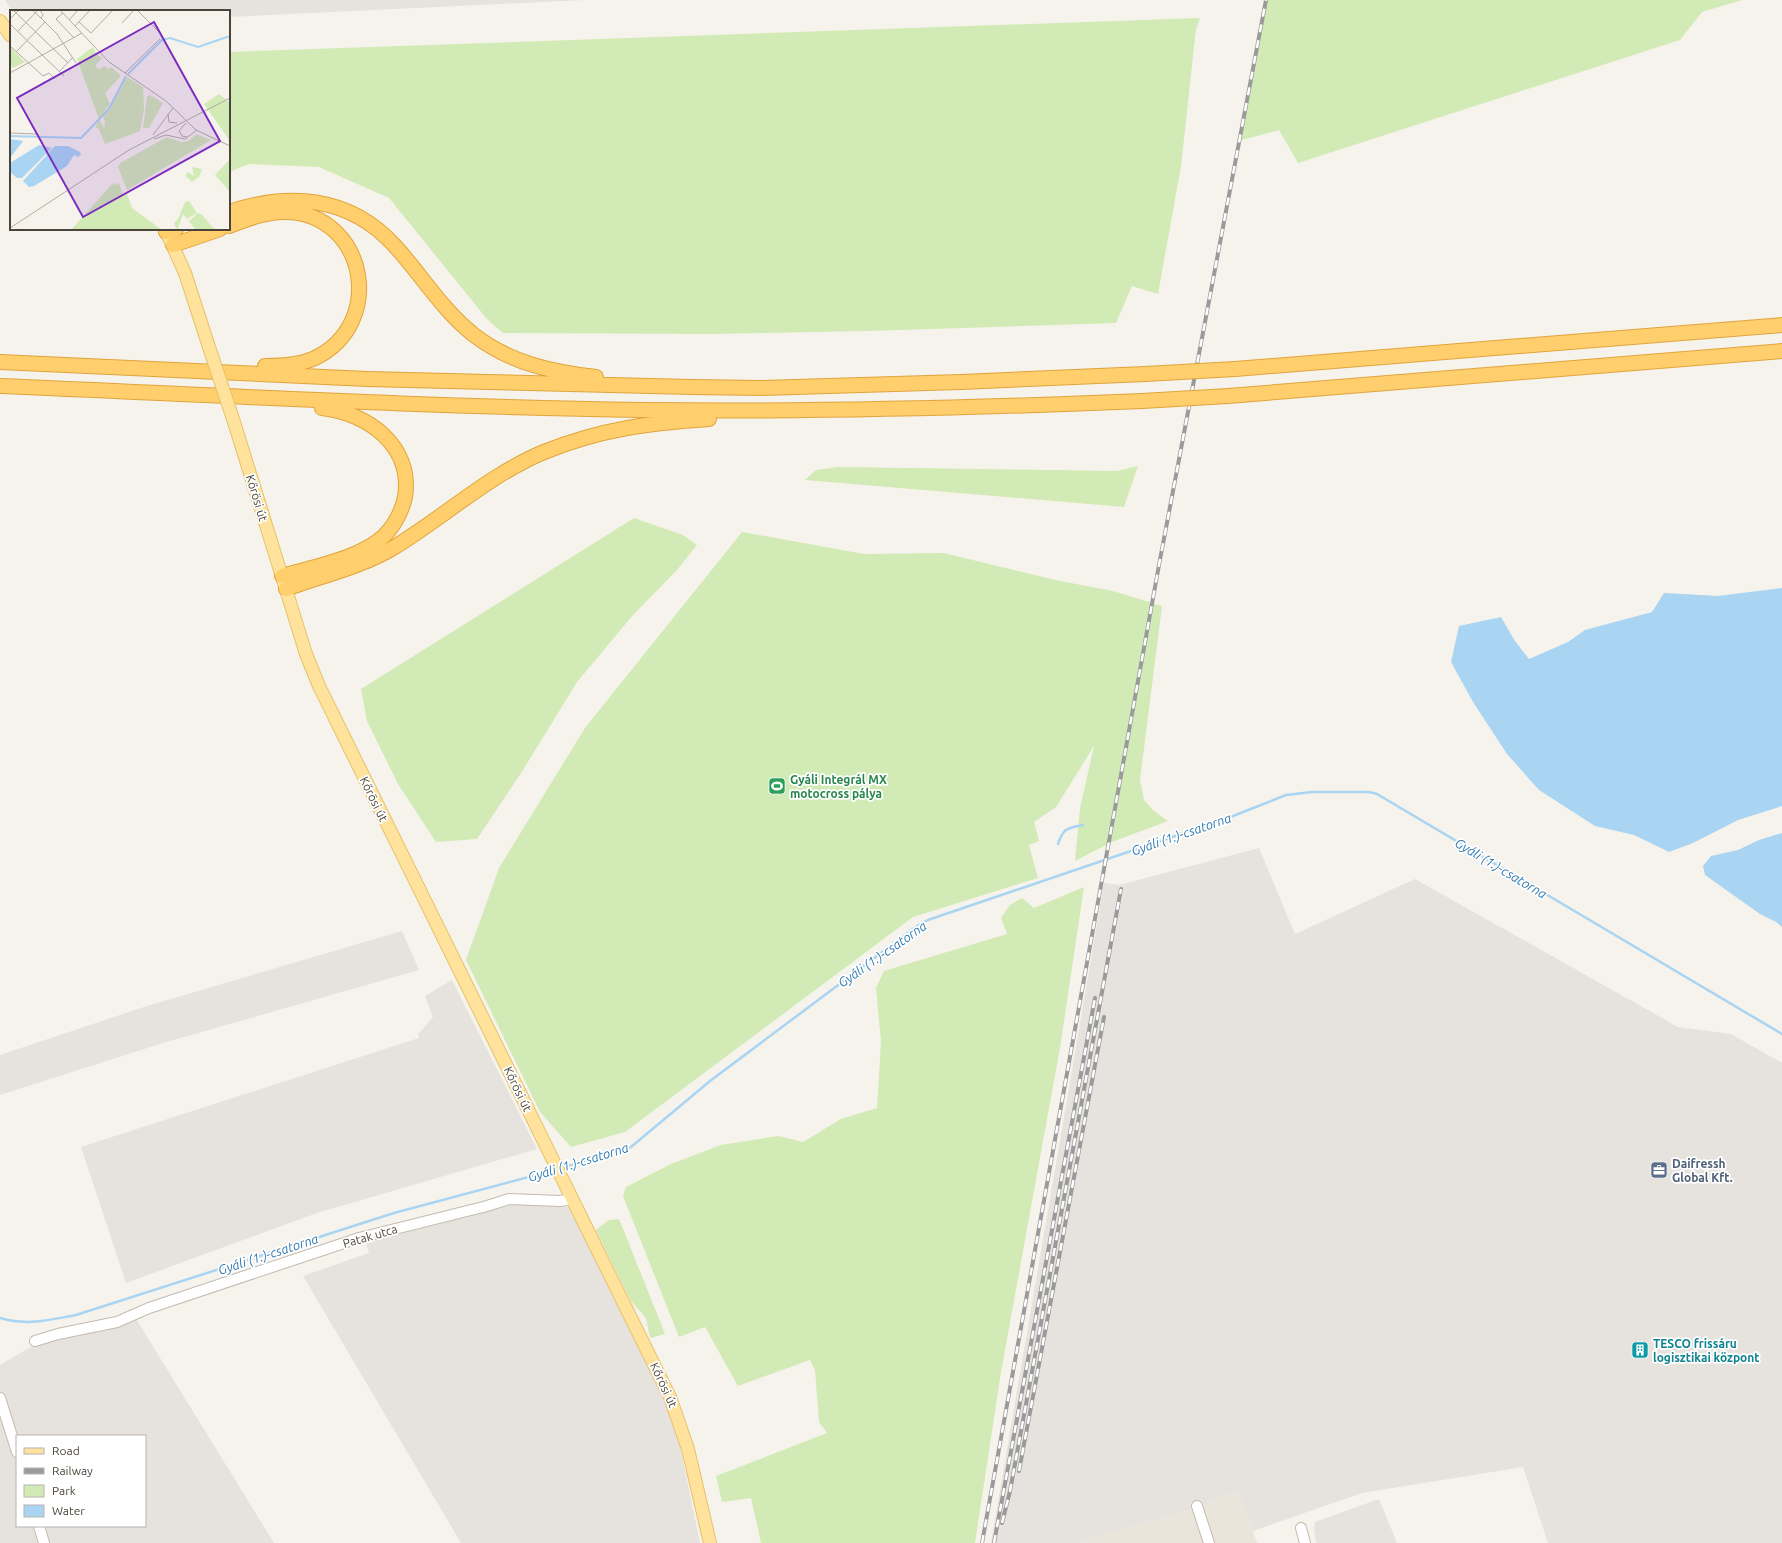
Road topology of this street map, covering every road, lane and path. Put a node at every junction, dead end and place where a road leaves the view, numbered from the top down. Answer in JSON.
{"nodes":[{"id":1,"x":0,"y":21,"type":"edge"},
{"id":2,"x":10,"y":35,"type":"edge"},
{"id":3,"x":230,"y":212,"type":"edge"},
{"id":4,"x":230,"y":226,"type":"edge"},
{"id":5,"x":169,"y":230,"type":"edge"},
{"id":6,"x":217,"y":230,"type":"edge"},
{"id":7,"x":173,"y":245,"type":"junction"},
{"id":8,"x":1782,"y":325,"type":"edge"},
{"id":9,"x":1782,"y":351,"type":"edge"},
{"id":10,"x":0,"y":362,"type":"edge"},
{"id":11,"x":171,"y":370,"type":"junction"},
{"id":12,"x":0,"y":386,"type":"edge"},
{"id":13,"x":692,"y":387,"type":"junction"},
{"id":14,"x":280,"y":398,"type":"junction"},
{"id":15,"x":758,"y":411,"type":"junction"},
{"id":16,"x":284,"y":582,"type":"junction"},
{"id":17,"x":572,"y":1199,"type":"junction"},
{"id":18,"x":35,"y":1341,"type":"dead end"},
{"id":19,"x":0,"y":1398,"type":"edge"},
{"id":20,"x":16,"y":1449,"type":"edge"},
{"id":21,"x":1198,"y":1506,"type":"dead end"},
{"id":22,"x":39,"y":1527,"type":"edge"},
{"id":23,"x":1301,"y":1528,"type":"dead end"},
{"id":24,"x":44,"y":1543,"type":"edge"},
{"id":25,"x":710,"y":1543,"type":"edge"},
{"id":26,"x":1209,"y":1543,"type":"edge"},
{"id":27,"x":1305,"y":1543,"type":"edge"}],
"edges":[{"from":1,"to":2,"type":"main road"},
{"from":3,"to":13,"type":"highway"},
{"from":4,"to":11,"type":"highway"},
{"from":5,"to":7,"type":"main road"},
{"from":6,"to":7,"type":"highway"},
{"from":7,"to":16,"type":"main road","name":"Kőrösi út","bridge":true},
{"from":8,"to":13,"type":"highway","bridge":true},
{"from":9,"to":15,"type":"highway","bridge":true},
{"from":10,"to":11,"type":"highway"},
{"from":11,"to":13,"type":"highway"},
{"from":12,"to":14,"type":"highway"},
{"from":14,"to":15,"type":"highway"},
{"from":14,"to":16,"type":"highway"},
{"from":15,"to":16,"type":"highway"},
{"from":16,"to":17,"type":"main road","name":"Kőrösi út"},
{"from":17,"to":18,"type":"street","name":"Patak utca"},
{"from":17,"to":25,"type":"main road","name":"Kőrösi út"},
{"from":19,"to":20,"type":"street"},
{"from":21,"to":26,"type":"street"},
{"from":22,"to":24,"type":"street"},
{"from":23,"to":27,"type":"street"}]}
